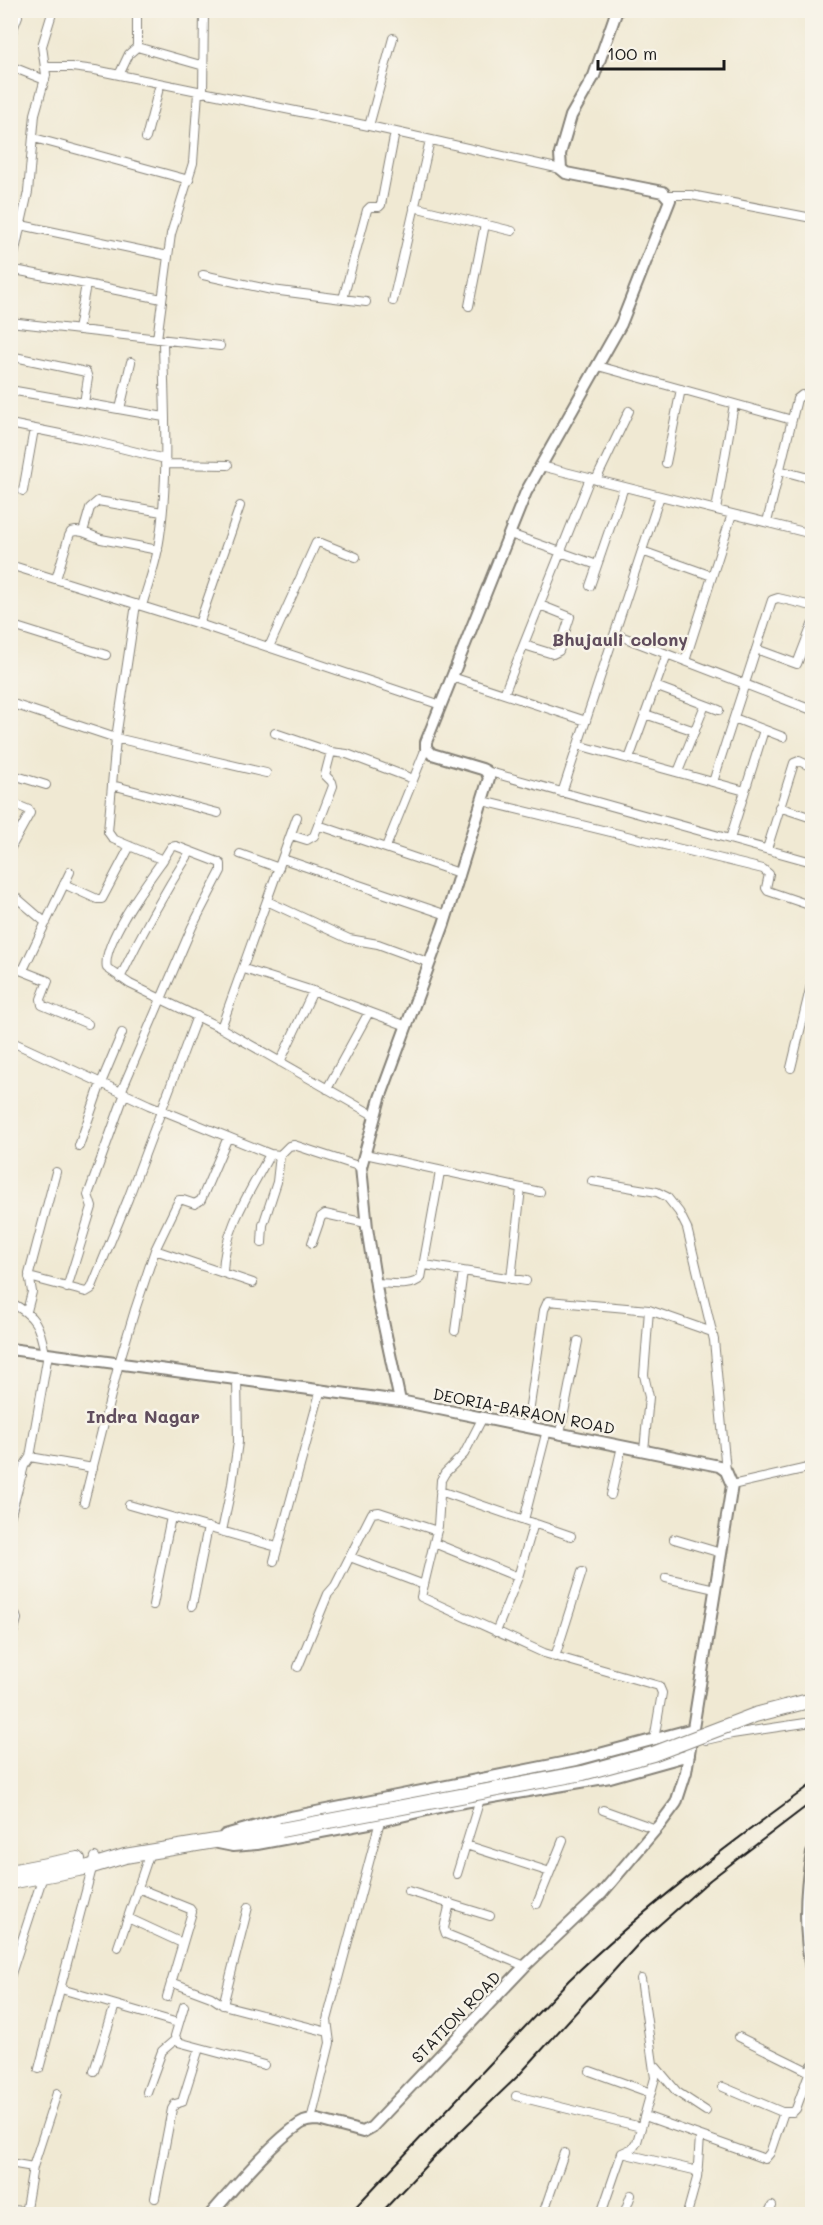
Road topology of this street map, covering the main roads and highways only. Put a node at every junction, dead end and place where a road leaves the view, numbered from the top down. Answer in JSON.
{"nodes":[{"id":1,"x":813,"y":1700,"type":"edge"},
{"id":2,"x":94,"y":1861,"type":"junction"},
{"id":3,"x":10,"y":1872,"type":"edge"},
{"id":4,"x":10,"y":1882,"type":"edge"}],
"edges":[{"from":1,"to":2,"type":"highway","bridge":true},
{"from":2,"to":3,"type":"highway"},
{"from":2,"to":4,"type":"highway"}]}
